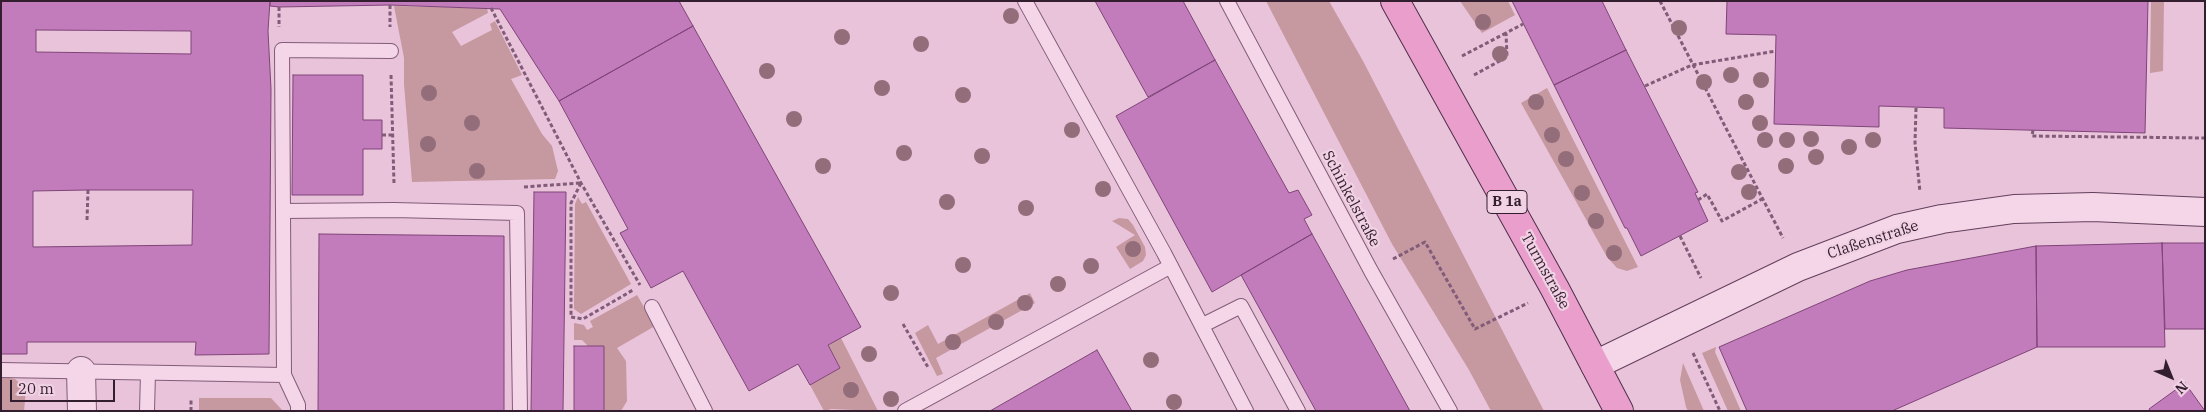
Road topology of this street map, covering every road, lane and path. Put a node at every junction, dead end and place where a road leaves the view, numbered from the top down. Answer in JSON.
{"nodes":[{"id":1,"x":1025,"y":1,"type":"edge"},
{"id":2,"x":1227,"y":1,"type":"edge"},
{"id":3,"x":1394,"y":1,"type":"edge"},
{"id":4,"x":1660,"y":1,"type":"edge"},
{"id":5,"x":390,"y":6,"type":"dead end"},
{"id":6,"x":279,"y":7,"type":"dead end"},
{"id":7,"x":491,"y":8,"type":"dead end"},
{"id":8,"x":278,"y":21,"type":"dead end"},
{"id":9,"x":1523,"y":24,"type":"dead end"},
{"id":10,"x":1506,"y":33,"type":"junction"},
{"id":11,"x":1493,"y":40,"type":"dead end"},
{"id":12,"x":391,"y":51,"type":"junction"},
{"id":13,"x":1776,"y":51,"type":"dead end"},
{"id":14,"x":1692,"y":65,"type":"junction"},
{"id":15,"x":1645,"y":86,"type":"dead end"},
{"id":16,"x":1445,"y":91,"type":"junction"},
{"id":17,"x":1916,"y":108,"type":"dead end"},
{"id":18,"x":2032,"y":130,"type":"dead end"},
{"id":19,"x":382,"y":135,"type":"dead end"},
{"id":20,"x":392,"y":135,"type":"junction"},
{"id":21,"x":2205,"y":138,"type":"edge"},
{"id":22,"x":1916,"y":156,"type":"dead end"},
{"id":23,"x":581,"y":183,"type":"junction"},
{"id":24,"x":546,"y":187,"type":"dead end"},
{"id":25,"x":88,"y":190,"type":"dead end"},
{"id":26,"x":1762,"y":199,"type":"junction"},
{"id":27,"x":1698,"y":200,"type":"dead end"},
{"id":28,"x":394,"y":210,"type":"junction"},
{"id":29,"x":283,"y":211,"type":"junction"},
{"id":30,"x":2205,"y":212,"type":"edge"},
{"id":31,"x":88,"y":220,"type":"dead end"},
{"id":32,"x":1680,"y":236,"type":"dead end"},
{"id":33,"x":1403,"y":253,"type":"dead end"},
{"id":34,"x":1171,"y":266,"type":"junction"},
{"id":35,"x":1798,"y":267,"type":"junction"},
{"id":36,"x":1716,"y":306,"type":"junction"},
{"id":37,"x":652,"y":308,"type":"dead end"},
{"id":38,"x":1496,"y":319,"type":"dead end"},
{"id":39,"x":1679,"y":324,"type":"junction"},
{"id":40,"x":1202,"y":325,"type":"junction"},
{"id":41,"x":1596,"y":365,"type":"junction"},
{"id":42,"x":1,"y":370,"type":"edge"},
{"id":43,"x":81,"y":372,"type":"junction"},
{"id":44,"x":148,"y":373,"type":"junction"},
{"id":45,"x":284,"y":375,"type":"junction"},
{"id":46,"x":191,"y":400,"type":"dead end"},
{"id":47,"x":82,"y":411,"type":"edge"},
{"id":48,"x":148,"y":411,"type":"edge"},
{"id":49,"x":191,"y":411,"type":"edge"},
{"id":50,"x":298,"y":411,"type":"edge"},
{"id":51,"x":520,"y":411,"type":"edge"},
{"id":52,"x":705,"y":411,"type":"edge"},
{"id":53,"x":906,"y":411,"type":"edge"},
{"id":54,"x":1246,"y":411,"type":"edge"},
{"id":55,"x":1298,"y":411,"type":"edge"},
{"id":56,"x":1450,"y":411,"type":"edge"},
{"id":57,"x":1619,"y":411,"type":"edge"},
{"id":58,"x":1720,"y":411,"type":"edge"}],
"edges":[{"from":1,"to":34,"type":"lane"},
{"from":2,"to":56,"type":"lane","name":"Schinkelstraße"},
{"from":3,"to":16,"type":"main road","name":"Turmstraße","number":"B 1a"},
{"from":4,"to":14,"type":"path"},
{"from":5,"to":12,"type":"path"},
{"from":6,"to":8,"type":"path"},
{"from":7,"to":23,"type":"path"},
{"from":9,"to":10,"type":"path"},
{"from":10,"to":11,"type":"path"},
{"from":10,"to":16,"type":"path"},
{"from":12,"to":20,"type":"path"},
{"from":12,"to":29,"type":"lane"},
{"from":13,"to":14,"type":"path"},
{"from":14,"to":15,"type":"path"},
{"from":14,"to":26,"type":"path"},
{"from":16,"to":41,"type":"main road","name":"Turmstraße","number":"B 1a"},
{"from":17,"to":22,"type":"path"},
{"from":18,"to":21,"type":"path"},
{"from":19,"to":20,"type":"path"},
{"from":20,"to":28,"type":"path"},
{"from":23,"to":23,"type":"path"},
{"from":23,"to":24,"type":"path"},
{"from":25,"to":31,"type":"path"},
{"from":26,"to":27,"type":"path"},
{"from":26,"to":35,"type":"path"},
{"from":28,"to":29,"type":"lane"},
{"from":28,"to":51,"type":"lane"},
{"from":29,"to":45,"type":"lane"},
{"from":30,"to":35,"type":"street","name":"Claßenstraße"},
{"from":32,"to":36,"type":"path"},
{"from":33,"to":38,"type":"path"},
{"from":34,"to":40,"type":"lane"},
{"from":34,"to":53,"type":"lane"},
{"from":35,"to":36,"type":"street","name":"Claßenstraße"},
{"from":36,"to":39,"type":"street","name":"Claßenstraße"},
{"from":37,"to":52,"type":"lane"},
{"from":39,"to":41,"type":"street","name":"Claßenstraße"},
{"from":39,"to":58,"type":"path"},
{"from":40,"to":54,"type":"lane"},
{"from":40,"to":55,"type":"lane"},
{"from":41,"to":57,"type":"main road","name":"Turmstraße","number":"B 1a"},
{"from":42,"to":43,"type":"lane"},
{"from":43,"to":44,"type":"lane"},
{"from":43,"to":47,"type":"street"},
{"from":44,"to":45,"type":"lane"},
{"from":44,"to":48,"type":"lane"},
{"from":45,"to":50,"type":"lane"},
{"from":46,"to":49,"type":"path"}]}
